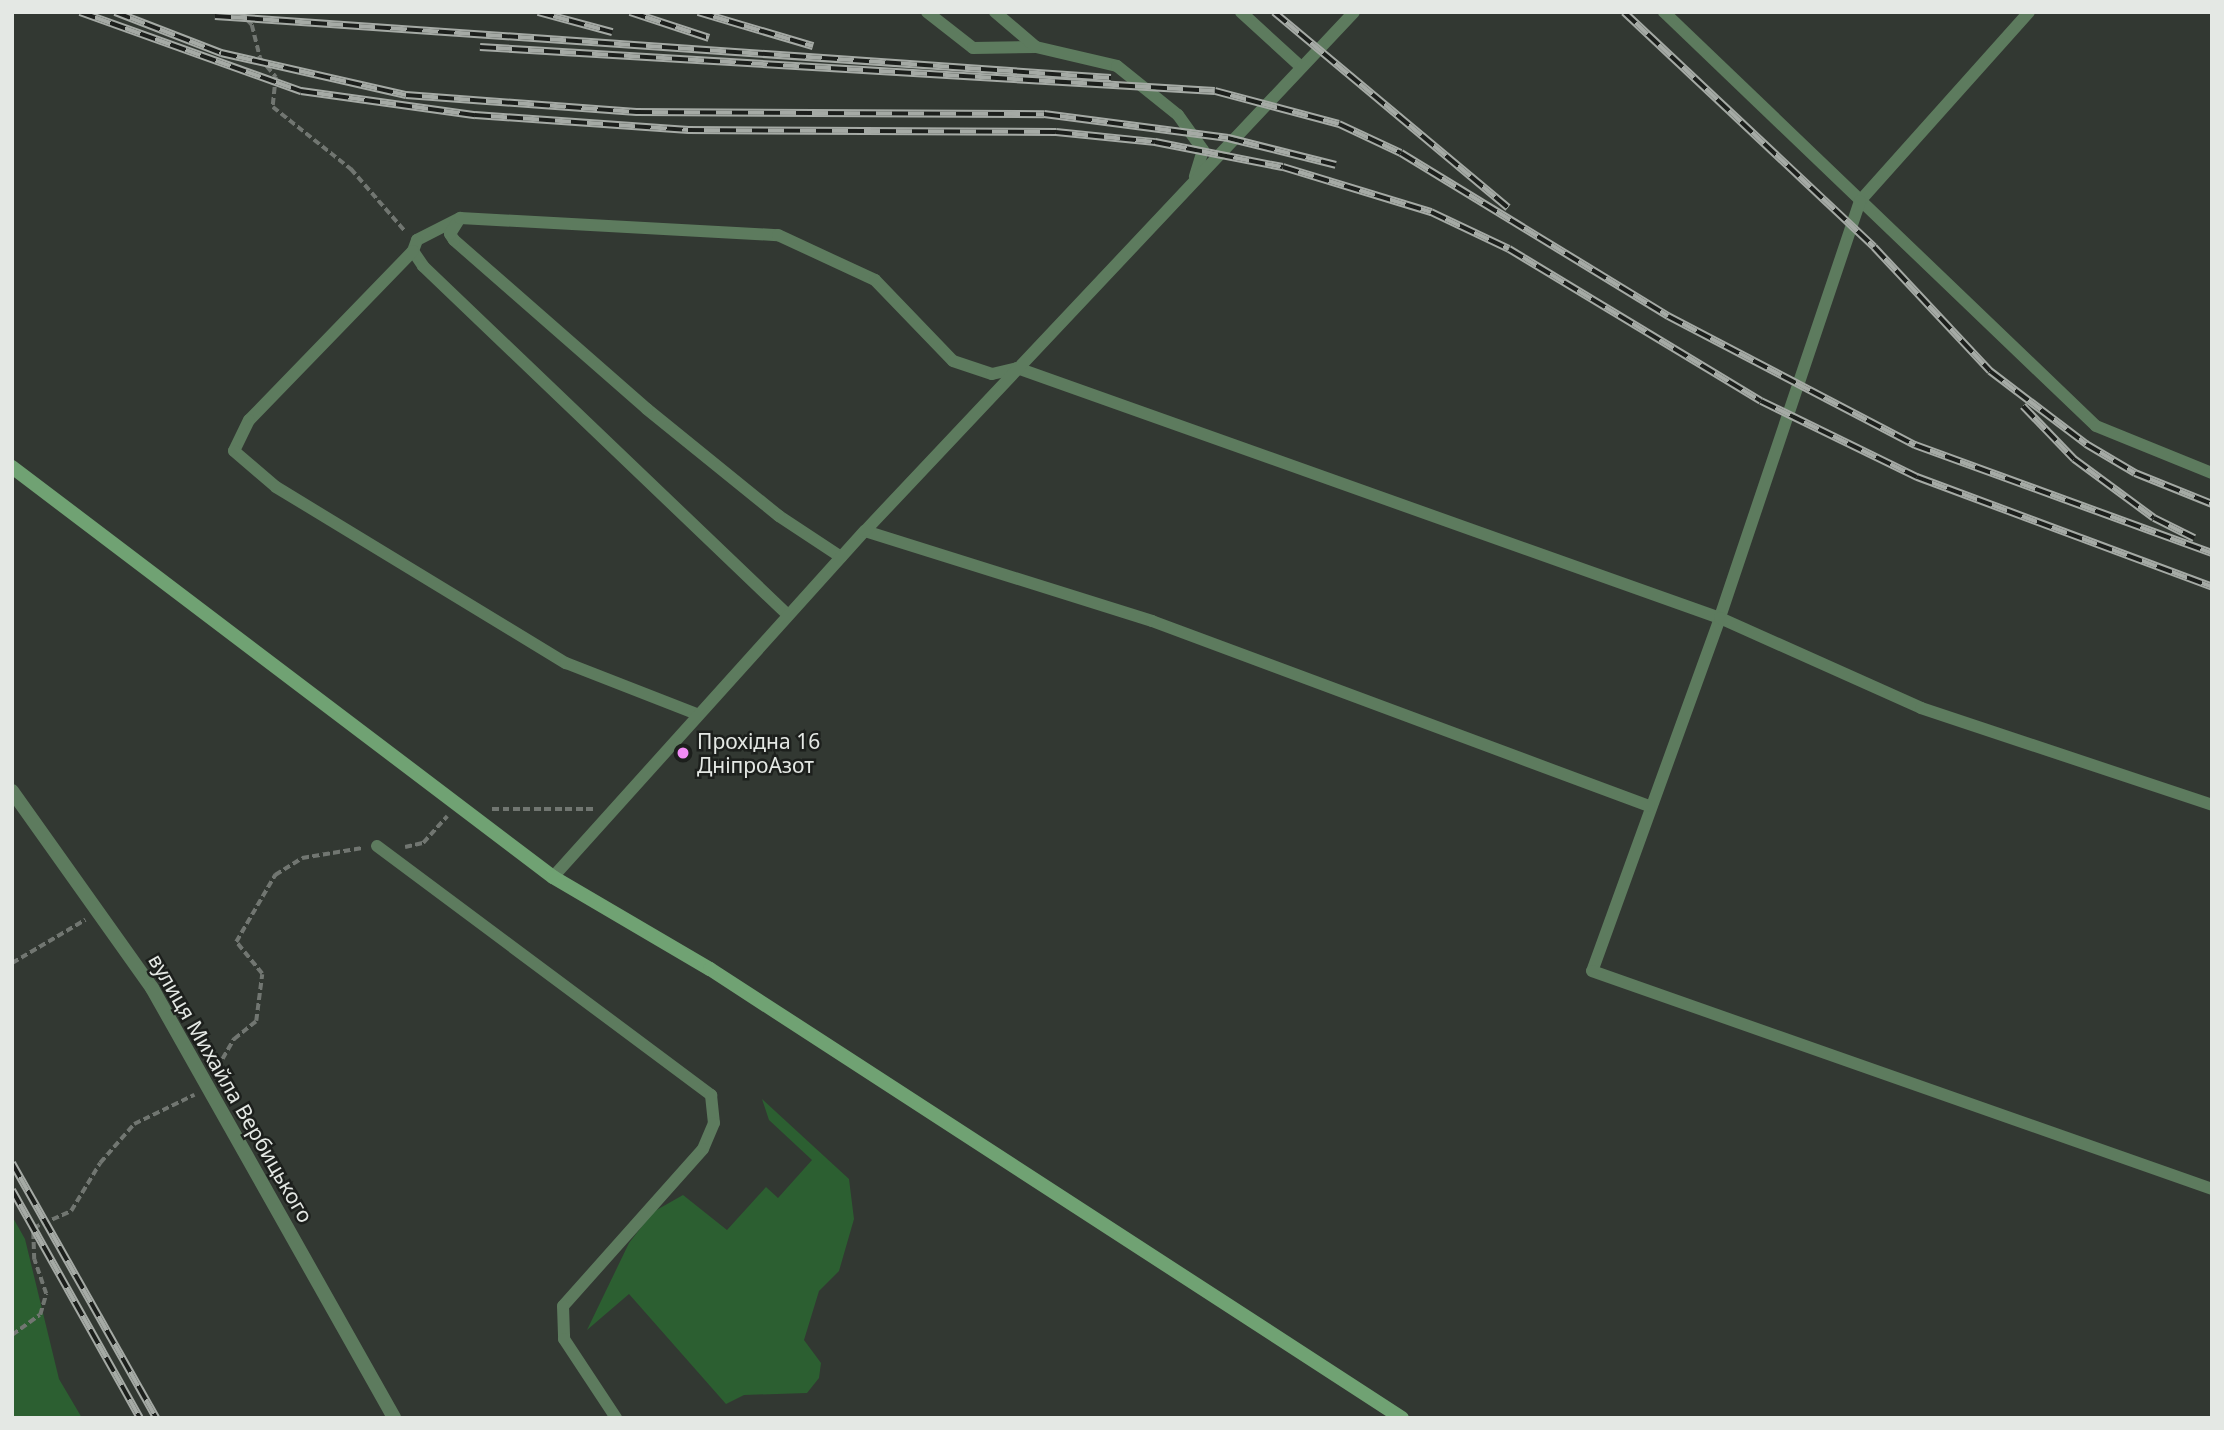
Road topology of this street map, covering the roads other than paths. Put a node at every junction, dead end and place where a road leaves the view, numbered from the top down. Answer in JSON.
{"nodes":[{"id":1,"x":927,"y":12,"type":"edge"},
{"id":2,"x":995,"y":12,"type":"edge"},
{"id":3,"x":1241,"y":12,"type":"edge"},
{"id":4,"x":1354,"y":12,"type":"edge"},
{"id":5,"x":1664,"y":12,"type":"edge"},
{"id":6,"x":2029,"y":12,"type":"edge"},
{"id":7,"x":1036,"y":47,"type":"junction"},
{"id":8,"x":1300,"y":66,"type":"junction"},
{"id":9,"x":1194,"y":181,"type":"junction"},
{"id":10,"x":1860,"y":201,"type":"junction"},
{"id":11,"x":460,"y":218,"type":"junction"},
{"id":12,"x":415,"y":245,"type":"junction"},
{"id":13,"x":1017,"y":368,"type":"junction"},
{"id":14,"x":12,"y":467,"type":"edge"},
{"id":15,"x":2212,"y":473,"type":"edge"},
{"id":16,"x":865,"y":531,"type":"junction"},
{"id":17,"x":841,"y":557,"type":"junction"},
{"id":18,"x":789,"y":615,"type":"junction"},
{"id":19,"x":1720,"y":618,"type":"junction"},
{"id":20,"x":697,"y":714,"type":"junction"},
{"id":21,"x":12,"y":791,"type":"edge"},
{"id":22,"x":2212,"y":805,"type":"edge"},
{"id":23,"x":1649,"y":806,"type":"junction"},
{"id":24,"x":377,"y":846,"type":"road end"},
{"id":25,"x":553,"y":877,"type":"junction"},
{"id":26,"x":2212,"y":1189,"type":"edge"},
{"id":27,"x":394,"y":1418,"type":"edge"},
{"id":28,"x":616,"y":1418,"type":"edge"},
{"id":29,"x":1402,"y":1418,"type":"edge"}],
"edges":[{"from":1,"to":7,"type":"lane"},
{"from":2,"to":7,"type":"lane"},
{"from":3,"to":8,"type":"lane"},
{"from":4,"to":8,"type":"lane"},
{"from":5,"to":10,"type":"lane"},
{"from":6,"to":10,"type":"lane"},
{"from":7,"to":9,"type":"lane"},
{"from":8,"to":9,"type":"lane"},
{"from":9,"to":13,"type":"lane"},
{"from":10,"to":15,"type":"lane"},
{"from":10,"to":19,"type":"lane"},
{"from":11,"to":12,"type":"lane"},
{"from":11,"to":13,"type":"lane"},
{"from":11,"to":17,"type":"lane"},
{"from":12,"to":18,"type":"lane"},
{"from":12,"to":20,"type":"lane"},
{"from":13,"to":16,"type":"lane"},
{"from":13,"to":19,"type":"lane"},
{"from":14,"to":25,"type":"street"},
{"from":16,"to":17,"type":"lane"},
{"from":16,"to":23,"type":"lane"},
{"from":17,"to":18,"type":"lane"},
{"from":18,"to":20,"type":"lane"},
{"from":19,"to":22,"type":"lane"},
{"from":19,"to":23,"type":"lane"},
{"from":20,"to":25,"type":"lane"},
{"from":21,"to":27,"type":"street","name":"вулиця Михайла Вербицького"},
{"from":23,"to":26,"type":"lane"},
{"from":24,"to":28,"type":"lane"},
{"from":25,"to":29,"type":"street"}]}
